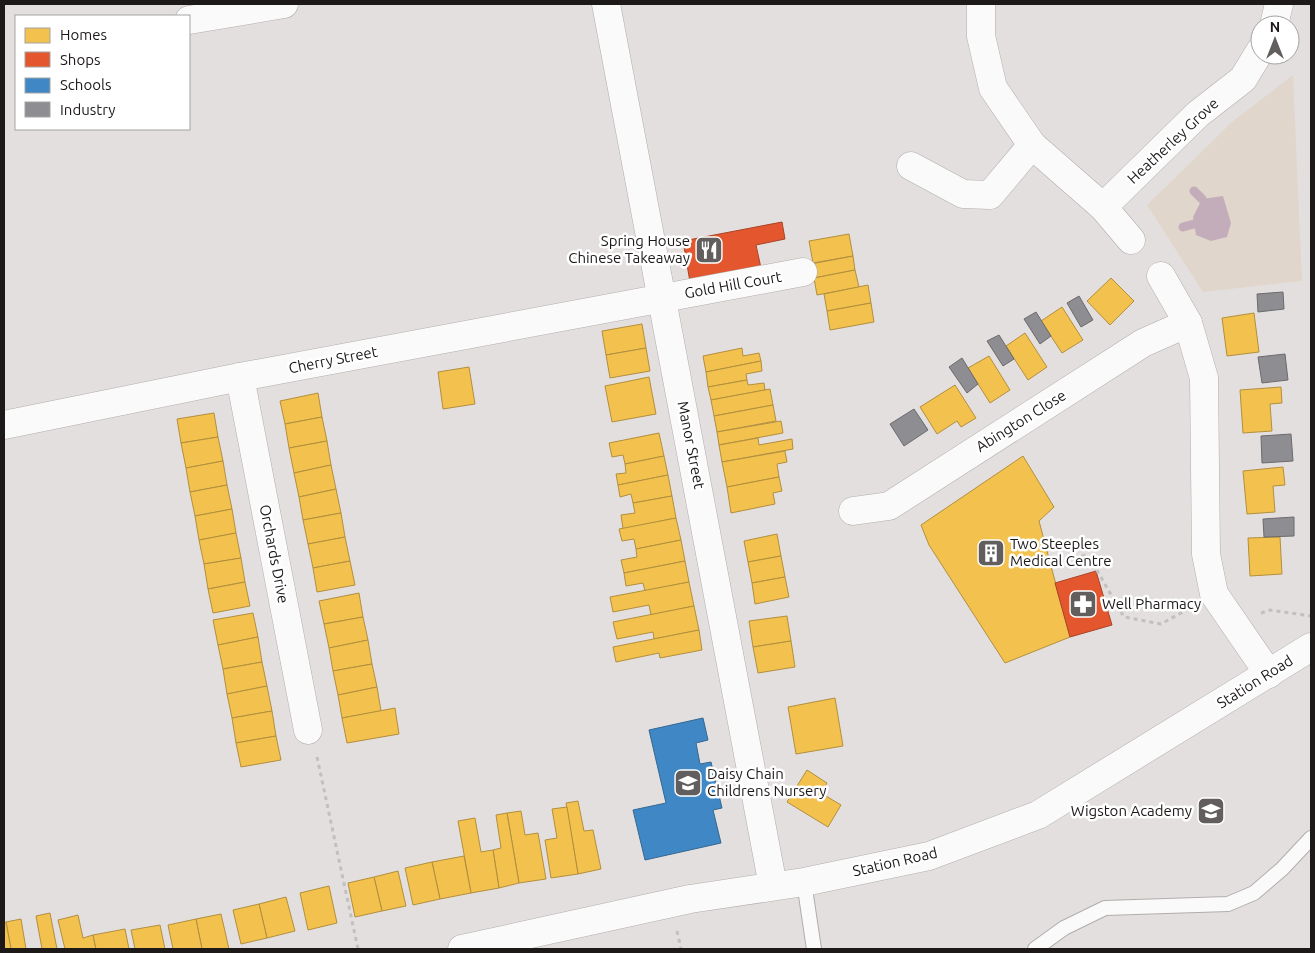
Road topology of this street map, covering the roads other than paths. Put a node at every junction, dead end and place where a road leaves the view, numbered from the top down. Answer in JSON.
{"nodes":[{"id":1,"x":284,"y":4,"type":"edge"},
{"id":2,"x":606,"y":4,"type":"edge"},
{"id":3,"x":981,"y":4,"type":"edge"},
{"id":4,"x":190,"y":20,"type":"edge"},
{"id":5,"x":1252,"y":65,"type":"edge"},
{"id":6,"x":1032,"y":145,"type":"junction"},
{"id":7,"x":910,"y":166,"type":"dead end"},
{"id":8,"x":1103,"y":207,"type":"junction"},
{"id":9,"x":1131,"y":240,"type":"dead end"},
{"id":10,"x":803,"y":272,"type":"dead end"},
{"id":11,"x":1161,"y":276,"type":"dead end"},
{"id":12,"x":664,"y":298,"type":"junction"},
{"id":13,"x":1188,"y":323,"type":"junction"},
{"id":14,"x":240,"y":377,"type":"junction"},
{"id":15,"x":4,"y":425,"type":"edge"},
{"id":16,"x":853,"y":511,"type":"dead end"},
{"id":17,"x":1311,"y":647,"type":"edge"},
{"id":18,"x":1269,"y":674,"type":"junction"},
{"id":19,"x":308,"y":730,"type":"road end"},
{"id":20,"x":1311,"y":838,"type":"edge"},
{"id":21,"x":804,"y":882,"type":"junction"},
{"id":22,"x":773,"y":886,"type":"junction"},
{"id":23,"x":462,"y":949,"type":"edge"},
{"id":24,"x":814,"y":949,"type":"edge"},
{"id":25,"x":1035,"y":949,"type":"edge"}],
"edges":[{"from":1,"to":4,"type":"street"},
{"from":2,"to":12,"type":"street","name":"Manor Street"},
{"from":3,"to":6,"type":"street"},
{"from":5,"to":8,"type":"street","name":"Heatherley Grove"},
{"from":6,"to":7,"type":"street"},
{"from":6,"to":8,"type":"street"},
{"from":8,"to":9,"type":"street"},
{"from":10,"to":12,"type":"street","name":"Gold Hill Court"},
{"from":11,"to":13,"type":"street"},
{"from":12,"to":14,"type":"street","name":"Cherry Street"},
{"from":12,"to":22,"type":"street","name":"Manor Street"},
{"from":13,"to":16,"type":"street","name":"Abington Close"},
{"from":13,"to":18,"type":"street"},
{"from":14,"to":15,"type":"street","name":"Cherry Street"},
{"from":14,"to":19,"type":"street","name":"Orchards Drive"},
{"from":17,"to":18,"type":"street","name":"Station Road"},
{"from":18,"to":21,"type":"street","name":"Station Road"},
{"from":20,"to":25,"type":"lane"},
{"from":21,"to":22,"type":"street","name":"Station Road"},
{"from":21,"to":24,"type":"lane"},
{"from":22,"to":23,"type":"street","name":"Station Road"}]}
